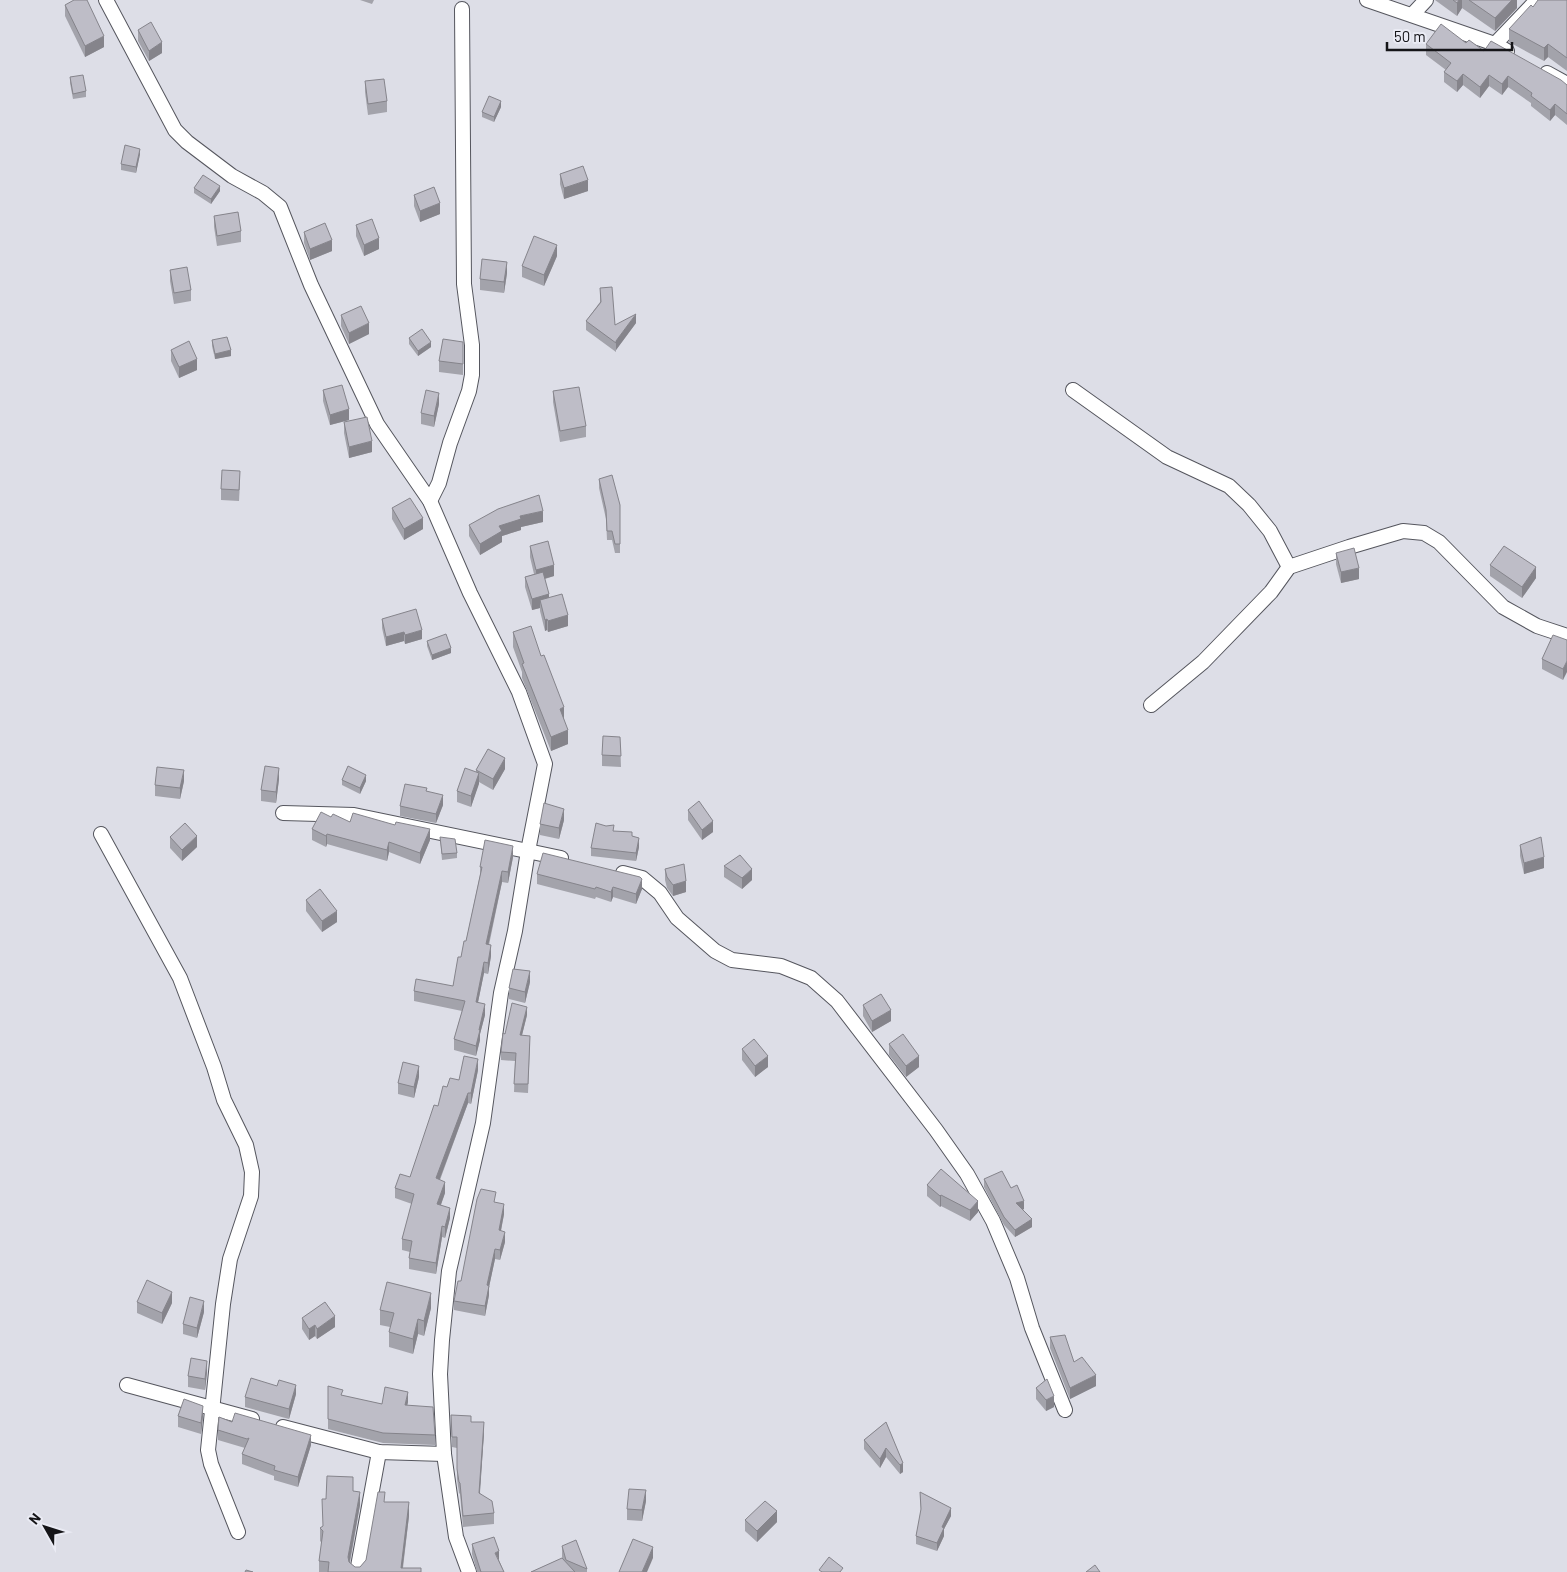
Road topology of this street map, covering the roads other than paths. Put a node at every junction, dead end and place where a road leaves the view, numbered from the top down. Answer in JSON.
{"nodes":[{"id":1,"x":106,"y":0,"type":"edge"},
{"id":2,"x":1366,"y":0,"type":"edge"},
{"id":3,"x":1426,"y":0,"type":"edge"},
{"id":4,"x":1537,"y":0,"type":"edge"},
{"id":5,"x":462,"y":9,"type":"dead end"},
{"id":6,"x":1412,"y":15,"type":"junction"},
{"id":7,"x":1495,"y":44,"type":"junction"},
{"id":8,"x":1519,"y":57,"type":"edge"},
{"id":9,"x":1535,"y":66,"type":"edge"},
{"id":10,"x":1567,"y":84,"type":"edge"},
{"id":11,"x":1073,"y":390,"type":"dead end"},
{"id":12,"x":430,"y":501,"type":"junction"},
{"id":13,"x":1289,"y":567,"type":"junction"},
{"id":14,"x":1567,"y":636,"type":"edge"},
{"id":15,"x":1151,"y":705,"type":"dead end"},
{"id":16,"x":283,"y":813,"type":"dead end"},
{"id":17,"x":101,"y":834,"type":"dead end"},
{"id":18,"x":528,"y":851,"type":"junction"},
{"id":19,"x":576,"y":862,"type":"edge"},
{"id":20,"x":614,"y":871,"type":"edge"},
{"id":21,"x":127,"y":1385,"type":"dead end"},
{"id":22,"x":212,"y":1409,"type":"junction"},
{"id":23,"x":1065,"y":1410,"type":"dead end"},
{"id":24,"x":379,"y":1452,"type":"junction"},
{"id":25,"x":444,"y":1454,"type":"junction"},
{"id":26,"x":238,"y":1532,"type":"dead end"},
{"id":27,"x":357,"y":1572,"type":"edge"},
{"id":28,"x":469,"y":1572,"type":"edge"}],
"edges":[{"from":1,"to":12,"type":"street"},
{"from":2,"to":6,"type":"street"},
{"from":3,"to":6,"type":"street"},
{"from":4,"to":7,"type":"street"},
{"from":5,"to":12,"type":"street"},
{"from":6,"to":7,"type":"street"},
{"from":7,"to":8,"type":"street"},
{"from":9,"to":10,"type":"street"},
{"from":11,"to":13,"type":"street"},
{"from":12,"to":18,"type":"street"},
{"from":13,"to":14,"type":"street"},
{"from":13,"to":15,"type":"street"},
{"from":16,"to":18,"type":"street"},
{"from":17,"to":22,"type":"street"},
{"from":18,"to":19,"type":"street"},
{"from":18,"to":25,"type":"street"},
{"from":20,"to":23,"type":"street"},
{"from":21,"to":22,"type":"street"},
{"from":22,"to":24,"type":"street"},
{"from":22,"to":26,"type":"street"},
{"from":24,"to":25,"type":"street"},
{"from":24,"to":27,"type":"street"},
{"from":25,"to":28,"type":"street"}]}
